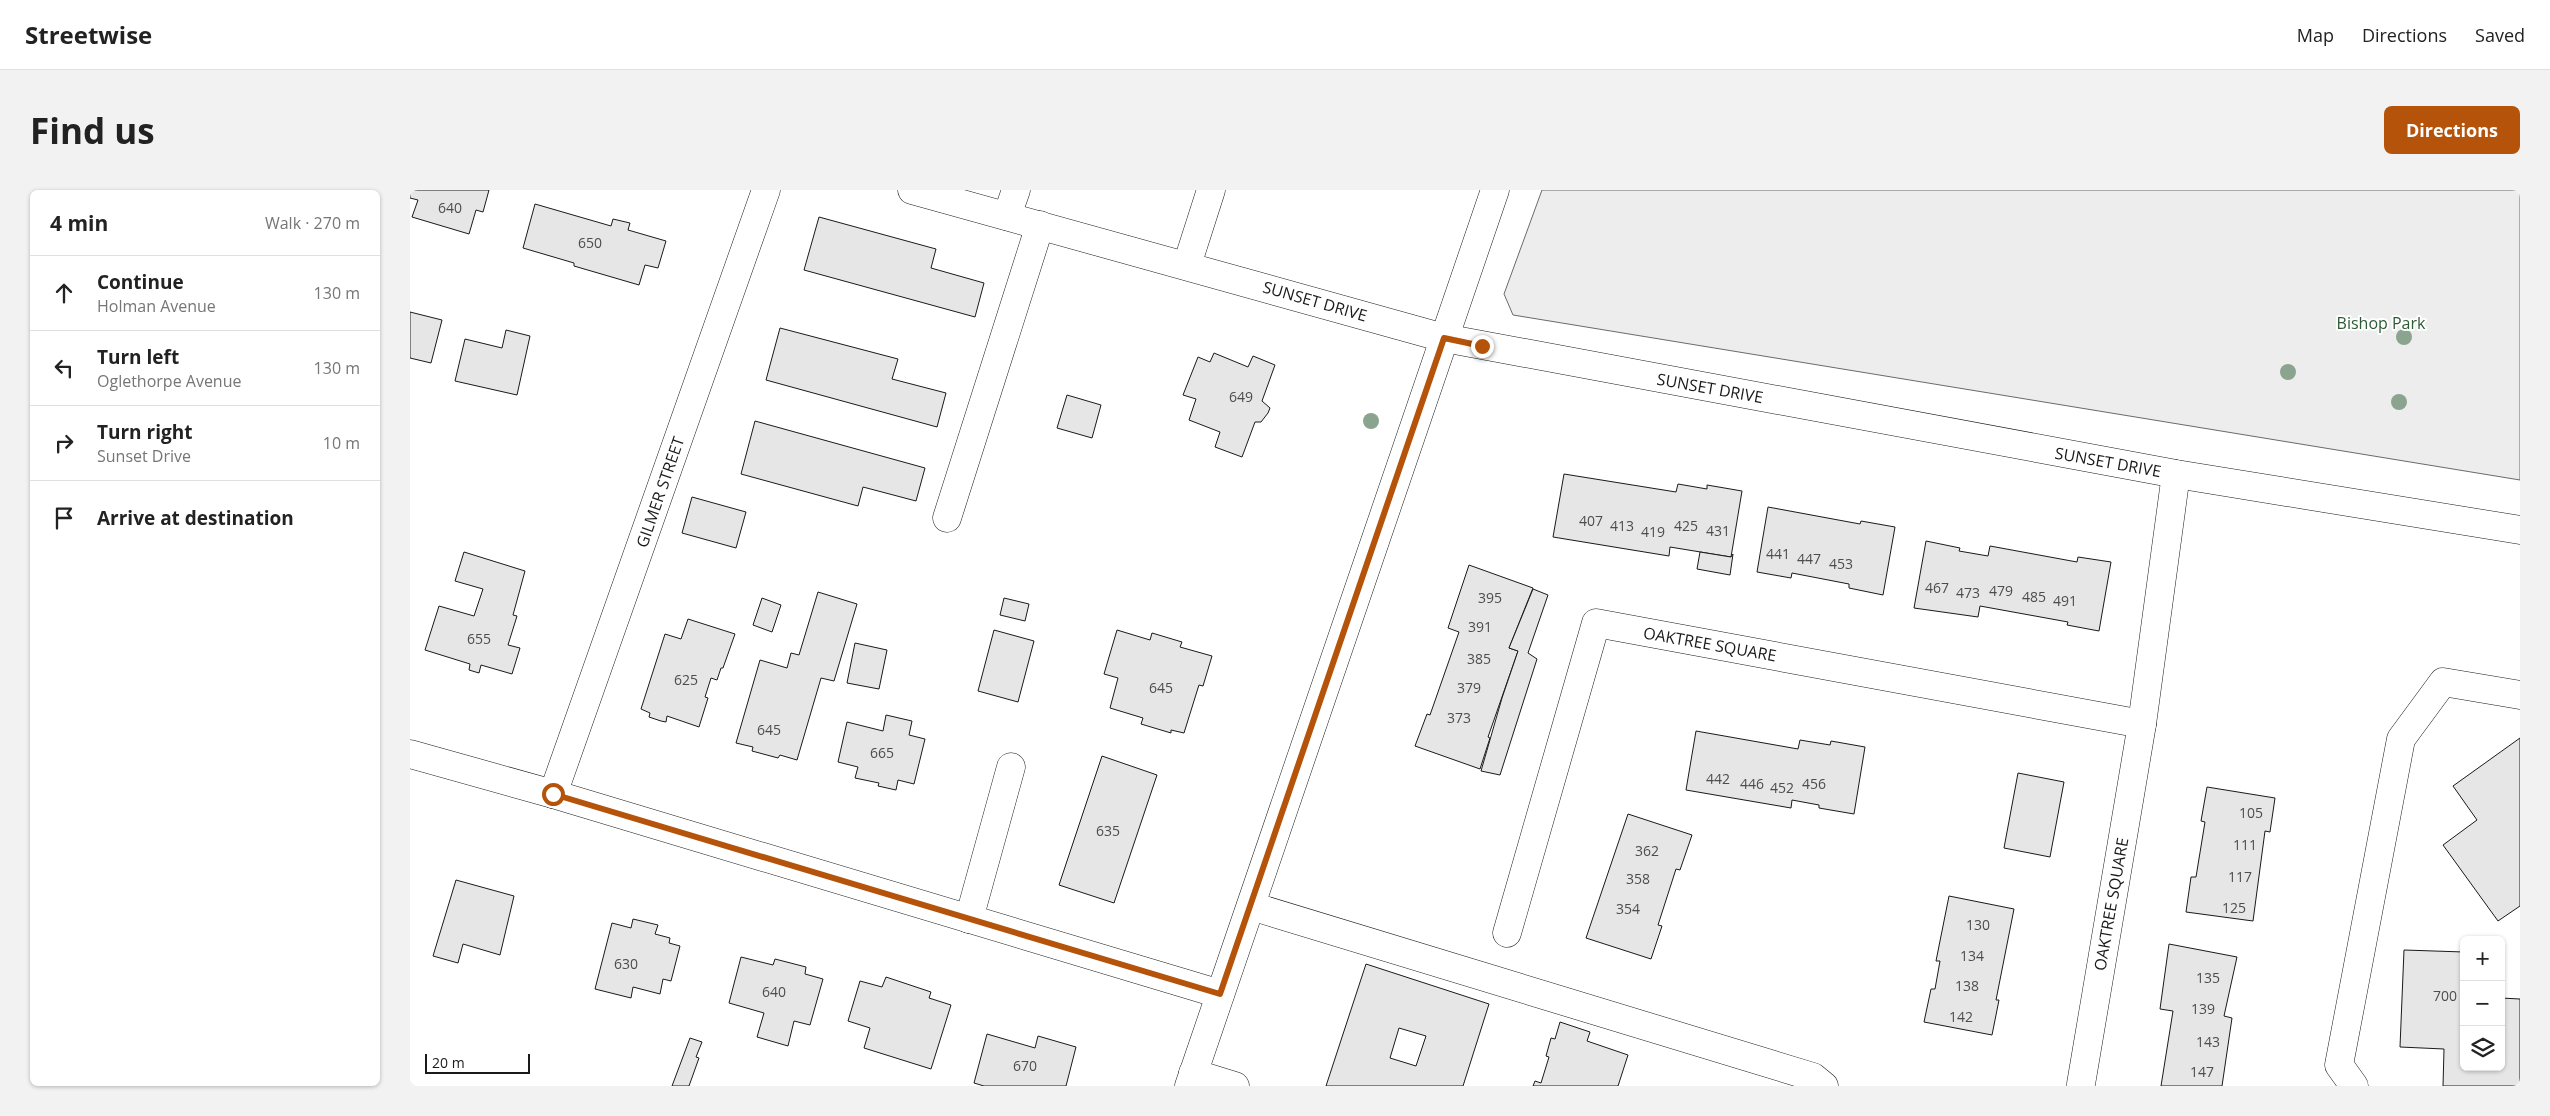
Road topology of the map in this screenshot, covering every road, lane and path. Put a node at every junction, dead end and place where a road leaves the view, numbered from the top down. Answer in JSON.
{"nodes":[{"id":1,"x":766,"y":190,"type":"edge"},
{"id":2,"x":912,"y":190,"type":"edge"},
{"id":3,"x":1016,"y":190,"type":"edge"},
{"id":4,"x":1212,"y":190,"type":"edge"},
{"id":5,"x":1495,"y":190,"type":"edge"},
{"id":6,"x":1007,"y":216,"type":"junction"},
{"id":7,"x":1040,"y":225,"type":"junction"},
{"id":8,"x":1187,"y":265,"type":"junction"},
{"id":9,"x":1444,"y":338,"type":"junction"},
{"id":10,"x":2176,"y":474,"type":"junction"},
{"id":11,"x":947,"y":518,"type":"dead end"},
{"id":12,"x":2520,"y":530,"type":"edge"},
{"id":13,"x":2520,"y":695,"type":"edge"},
{"id":14,"x":2142,"y":724,"type":"junction"},
{"id":15,"x":410,"y":754,"type":"edge"},
{"id":16,"x":1011,"y":767,"type":"dead end"},
{"id":17,"x":553,"y":794,"type":"junction"},
{"id":18,"x":1251,"y":906,"type":"junction"},
{"id":19,"x":969,"y":919,"type":"junction"},
{"id":20,"x":1507,"y":933,"type":"dead end"},
{"id":21,"x":1220,"y":994,"type":"junction"},
{"id":22,"x":1191,"y":1080,"type":"edge"},
{"id":23,"x":2081,"y":1084,"type":"dead end"},
{"id":24,"x":1235,"y":1086,"type":"edge"},
{"id":25,"x":1824,"y":1086,"type":"edge"},
{"id":26,"x":2354,"y":1086,"type":"edge"}],
"edges":[{"from":1,"to":17,"type":"street","name":"GILMER STREET"},
{"from":2,"to":6,"type":"street","name":"SUNSET DRIVE"},
{"from":3,"to":6,"type":"street"},
{"from":4,"to":8,"type":"street"},
{"from":5,"to":9,"type":"street"},
{"from":6,"to":7,"type":"street","name":"SUNSET DRIVE"},
{"from":7,"to":8,"type":"street","name":"SUNSET DRIVE"},
{"from":7,"to":11,"type":"street"},
{"from":8,"to":9,"type":"street","name":"SUNSET DRIVE"},
{"from":9,"to":10,"type":"street","name":"SUNSET DRIVE"},
{"from":9,"to":18,"type":"street"},
{"from":10,"to":12,"type":"street","name":"SUNSET DRIVE"},
{"from":10,"to":14,"type":"street","name":"OAKTREE SQUARE"},
{"from":13,"to":26,"type":"street"},
{"from":14,"to":20,"type":"street","name":"OAKTREE SQUARE"},
{"from":14,"to":23,"type":"street","name":"OAKTREE SQUARE"},
{"from":15,"to":17,"type":"street"},
{"from":16,"to":19,"type":"street"},
{"from":17,"to":19,"type":"street"},
{"from":18,"to":21,"type":"street"},
{"from":18,"to":25,"type":"street"},
{"from":19,"to":21,"type":"street"},
{"from":21,"to":22,"type":"street"},
{"from":22,"to":24,"type":"street"}]}
